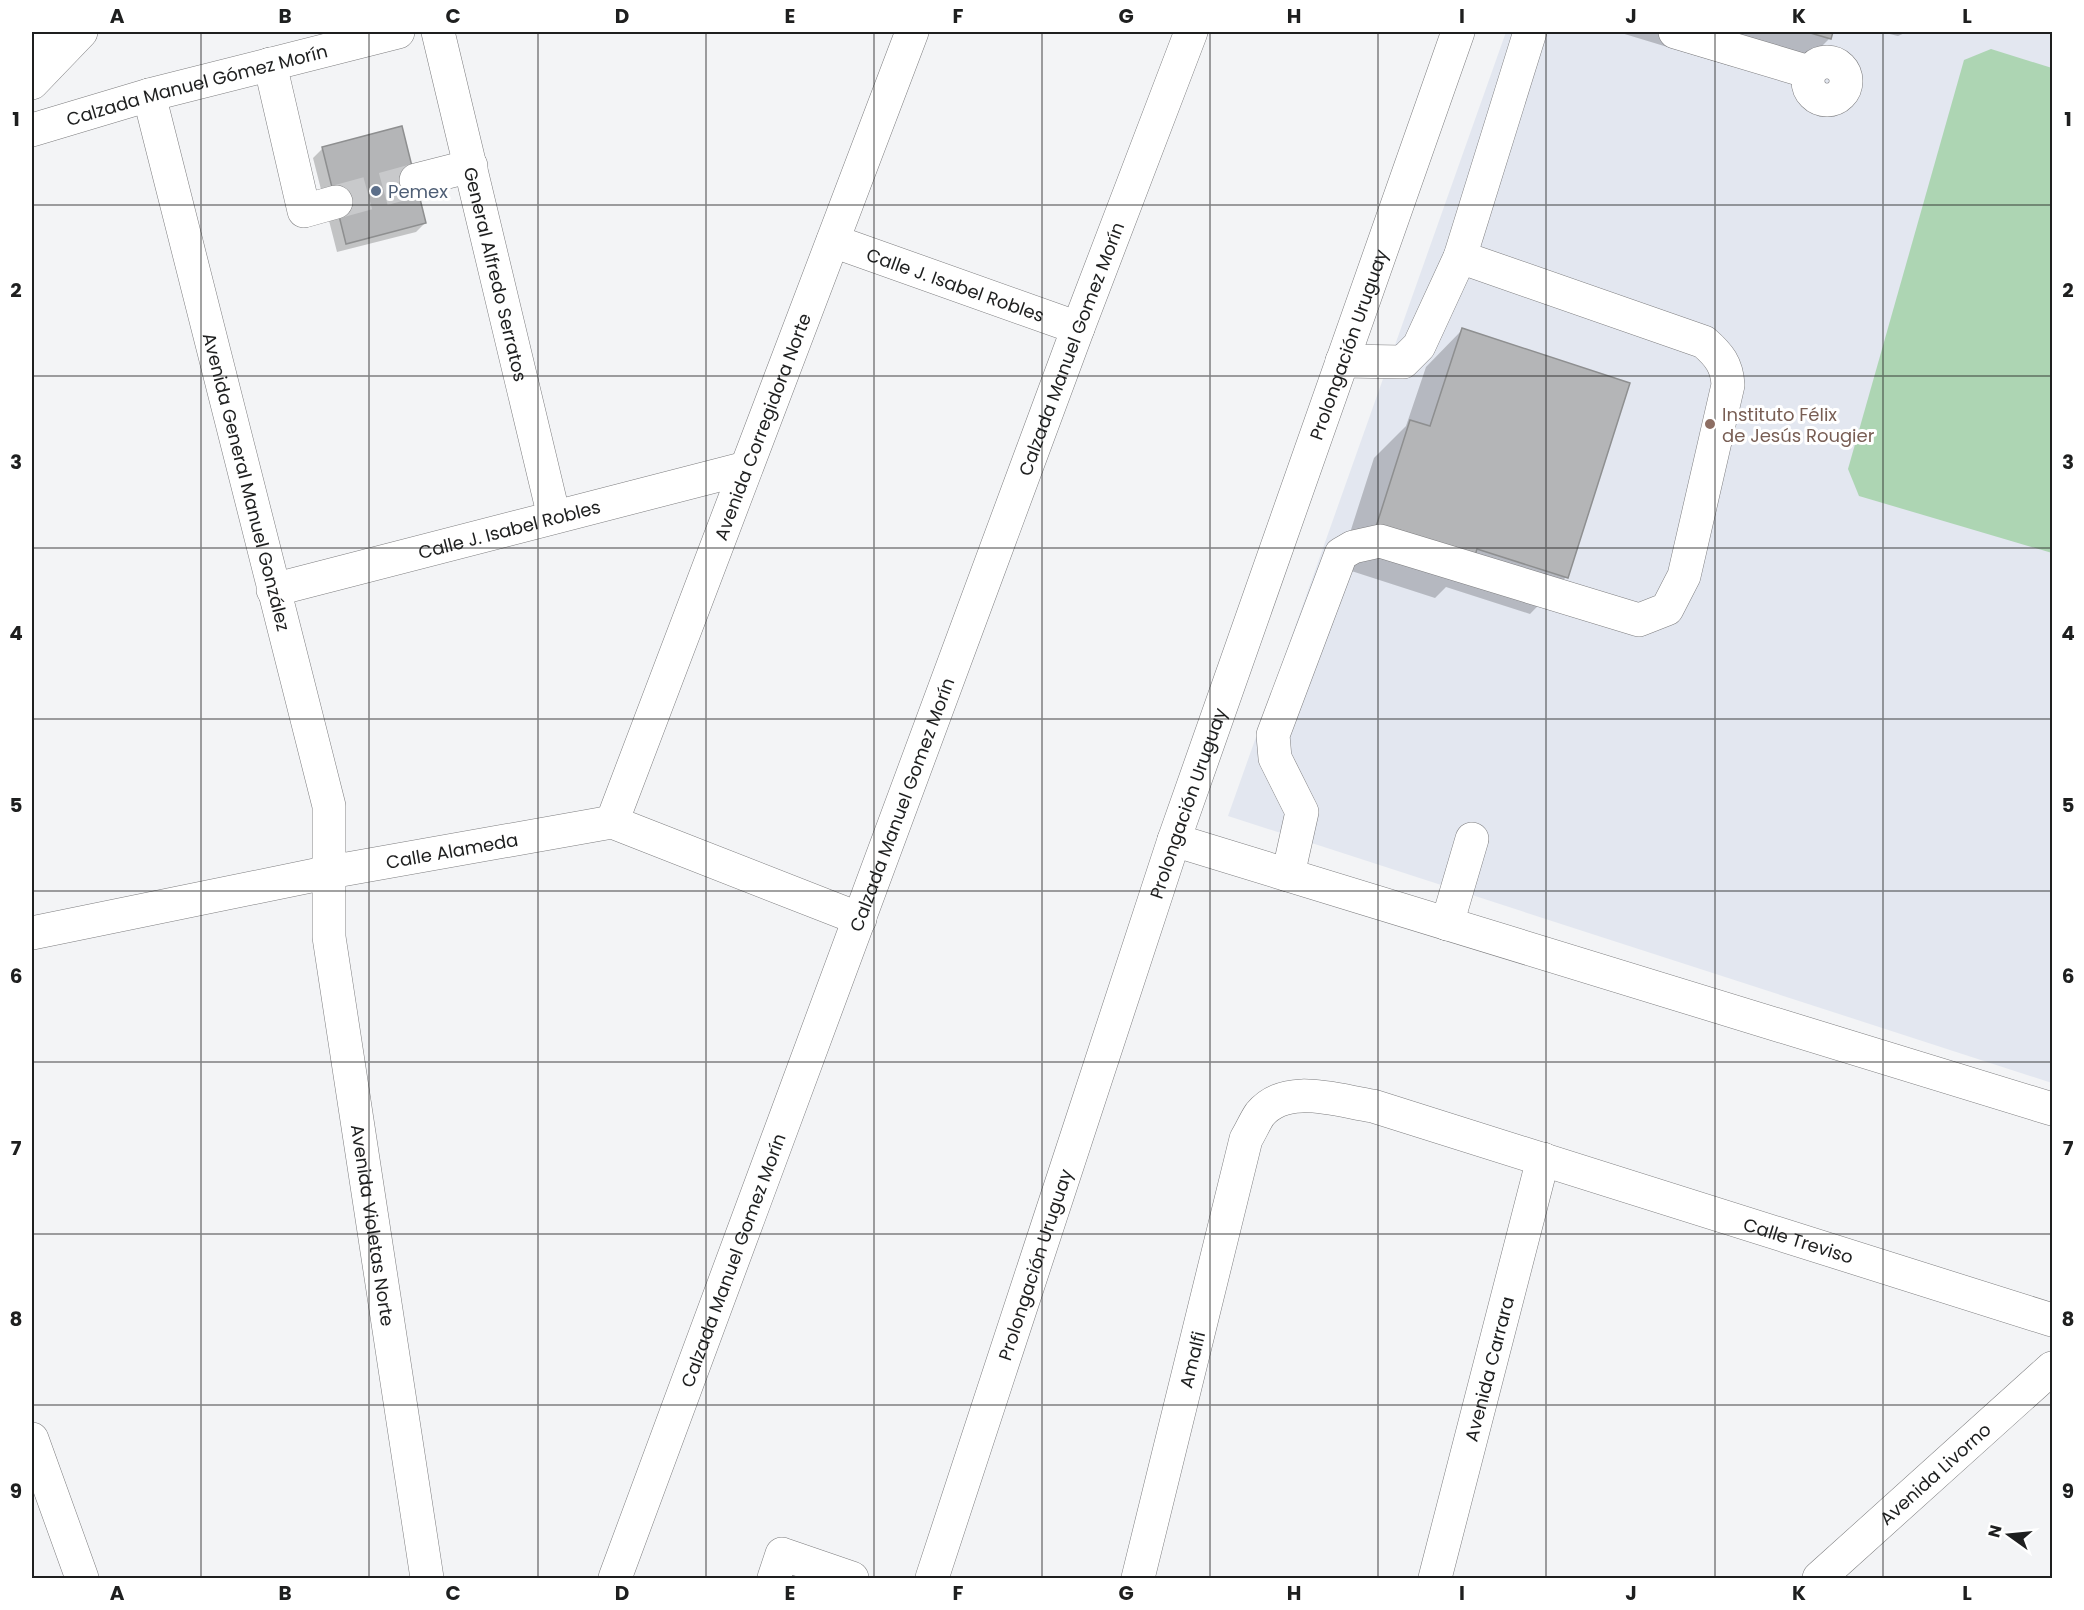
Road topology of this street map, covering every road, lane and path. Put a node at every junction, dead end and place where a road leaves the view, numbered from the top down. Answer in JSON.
{"nodes":[{"id":1,"x":80,"y":32,"type":"edge"},
{"id":2,"x":398,"y":32,"type":"edge"},
{"id":3,"x":438,"y":32,"type":"edge"},
{"id":4,"x":912,"y":32,"type":"edge"},
{"id":5,"x":1191,"y":32,"type":"edge"},
{"id":6,"x":1458,"y":32,"type":"edge"},
{"id":7,"x":1530,"y":32,"type":"edge"},
{"id":8,"x":1675,"y":32,"type":"edge"},
{"id":9,"x":32,"y":45,"type":"edge"},
{"id":10,"x":270,"y":64,"type":"junction"},
{"id":11,"x":1809,"y":72,"type":"dead end"},
{"id":12,"x":32,"y":83,"type":"edge"},
{"id":13,"x":149,"y":95,"type":"junction"},
{"id":14,"x":32,"y":130,"type":"edge"},
{"id":15,"x":471,"y":166,"type":"junction"},
{"id":16,"x":416,"y":180,"type":"tunnel mouth"},
{"id":17,"x":336,"y":202,"type":"tunnel mouth"},
{"id":18,"x":833,"y":241,"type":"junction"},
{"id":19,"x":1460,"y":257,"type":"junction"},
{"id":20,"x":1078,"y":328,"type":"junction"},
{"id":21,"x":1342,"y":361,"type":"junction"},
{"id":22,"x":746,"y":468,"type":"junction"},
{"id":23,"x":554,"y":517,"type":"junction"},
{"id":24,"x":273,"y":590,"type":"junction"},
{"id":25,"x":612,"y":822,"type":"junction"},
{"id":26,"x":1472,"y":839,"type":"dead end"},
{"id":27,"x":1174,"y":840,"type":"junction"},
{"id":28,"x":330,"y":872,"type":"junction"},
{"id":29,"x":1288,"y":875,"type":"junction"},
{"id":30,"x":860,"y":919,"type":"junction"},
{"id":31,"x":1448,"y":924,"type":"junction"},
{"id":32,"x":32,"y":933,"type":"edge"},
{"id":33,"x":2052,"y":1110,"type":"edge"},
{"id":34,"x":1543,"y":1159,"type":"junction"},
{"id":35,"x":2052,"y":1320,"type":"edge"},
{"id":36,"x":2052,"y":1368,"type":"edge"},
{"id":37,"x":32,"y":1439,"type":"edge"},
{"id":38,"x":82,"y":1578,"type":"edge"},
{"id":39,"x":427,"y":1578,"type":"edge"},
{"id":40,"x":615,"y":1578,"type":"edge"},
{"id":41,"x":774,"y":1578,"type":"edge"},
{"id":42,"x":852,"y":1578,"type":"edge"},
{"id":43,"x":932,"y":1578,"type":"edge"},
{"id":44,"x":1137,"y":1578,"type":"edge"},
{"id":45,"x":1435,"y":1578,"type":"edge"},
{"id":46,"x":1819,"y":1578,"type":"edge"}],
"edges":[{"from":1,"to":9,"type":"street"},
{"from":1,"to":12,"type":"street"},
{"from":2,"to":10,"type":"street","name":"Calzada Manuel Gómez Morín"},
{"from":3,"to":15,"type":"street","name":"General Alfredo Serratos"},
{"from":4,"to":18,"type":"street","name":"Avenida Corregidora Norte"},
{"from":5,"to":20,"type":"street","name":"Calzada Manuel Gomez Morín"},
{"from":6,"to":21,"type":"street","name":"Prolongación Uruguay"},
{"from":7,"to":19,"type":"street"},
{"from":8,"to":11,"type":"street"},
{"from":10,"to":13,"type":"street","name":"Calzada Manuel Gómez Morín"},
{"from":10,"to":17,"type":"street"},
{"from":13,"to":14,"type":"street","name":"Calzada Manuel Gómez Morín"},
{"from":13,"to":24,"type":"street","name":"Avenida General Manuel González"},
{"from":15,"to":16,"type":"street"},
{"from":15,"to":23,"type":"street","name":"General Alfredo Serratos"},
{"from":18,"to":20,"type":"street","name":"Calle J. Isabel Robles"},
{"from":18,"to":22,"type":"street","name":"Avenida Corregidora Norte"},
{"from":19,"to":21,"type":"street"},
{"from":19,"to":29,"type":"street"},
{"from":20,"to":30,"type":"street","name":"Calzada Manuel Gomez Morín"},
{"from":21,"to":27,"type":"street","name":"Prolongación Uruguay"},
{"from":22,"to":23,"type":"street","name":"Calle J. Isabel Robles"},
{"from":22,"to":25,"type":"street","name":"Avenida Corregidora Norte"},
{"from":23,"to":24,"type":"street","name":"Calle J. Isabel Robles"},
{"from":24,"to":28,"type":"street","name":"Avenida General Manuel González"},
{"from":25,"to":28,"type":"street","name":"Calle Alameda"},
{"from":25,"to":30,"type":"street"},
{"from":26,"to":31,"type":"street"},
{"from":27,"to":29,"type":"street"},
{"from":27,"to":43,"type":"street","name":"Prolongación Uruguay"},
{"from":28,"to":32,"type":"street","name":"Calle Alameda"},
{"from":28,"to":39,"type":"street","name":"Avenida Violetas Norte"},
{"from":29,"to":31,"type":"street"},
{"from":30,"to":40,"type":"street","name":"Calzada Manuel Gomez Morín"},
{"from":31,"to":33,"type":"street"},
{"from":34,"to":35,"type":"street","name":"Calle Treviso"},
{"from":34,"to":44,"type":"street","name":"Amalfi"},
{"from":34,"to":45,"type":"street","name":"Avenida Carrara"},
{"from":36,"to":46,"type":"street","name":"Avenida Livorno"},
{"from":37,"to":38,"type":"street"},
{"from":41,"to":42,"type":"street"}]}
